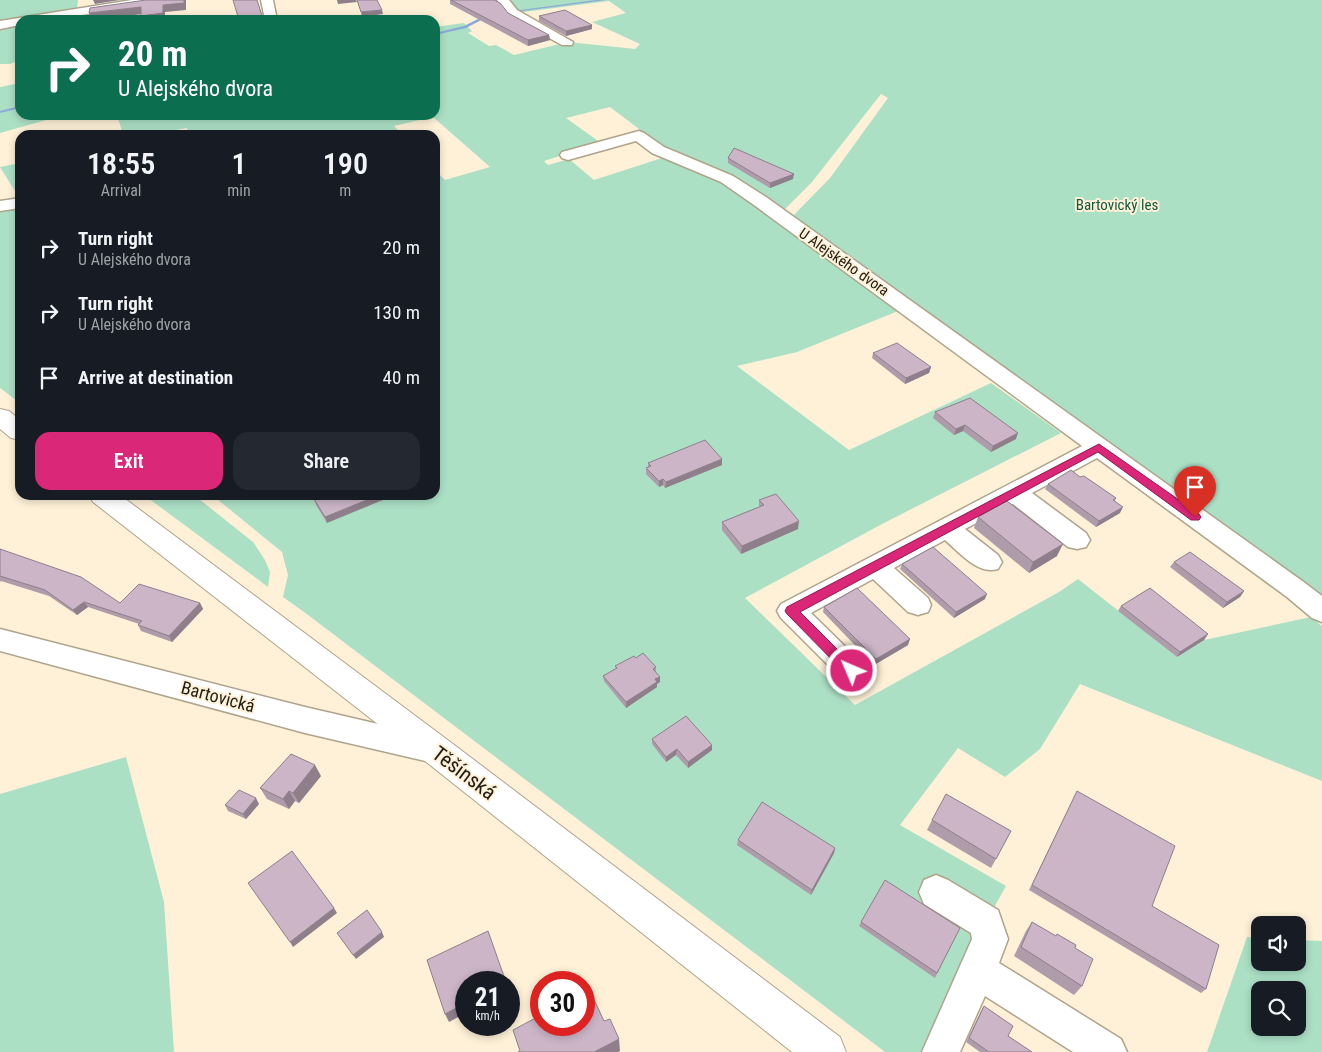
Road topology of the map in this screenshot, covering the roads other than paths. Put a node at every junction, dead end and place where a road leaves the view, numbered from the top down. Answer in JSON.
{"nodes":[{"id":1,"x":156,"y":0,"type":"edge"},
{"id":2,"x":267,"y":0,"type":"edge"},
{"id":3,"x":503,"y":0,"type":"edge"},
{"id":4,"x":56,"y":15,"type":"edge"},
{"id":5,"x":271,"y":15,"type":"edge"},
{"id":6,"x":15,"y":22,"type":"edge"},
{"id":7,"x":0,"y":25,"type":"edge"},
{"id":8,"x":567,"y":42,"type":"dead end"},
{"id":9,"x":568,"y":156,"type":"dead end"},
{"id":10,"x":15,"y":203,"type":"edge"},
{"id":11,"x":0,"y":206,"type":"edge"},
{"id":12,"x":0,"y":417,"type":"edge"},
{"id":13,"x":15,"y":428,"type":"edge"},
{"id":14,"x":1099,"y":447,"type":"junction"},
{"id":15,"x":1014,"y":492,"type":"junction"},
{"id":16,"x":109,"y":500,"type":"edge"},
{"id":17,"x":946,"y":528,"type":"junction"},
{"id":18,"x":1077,"y":540,"type":"dead end"},
{"id":19,"x":989,"y":562,"type":"dead end"},
{"id":20,"x":875,"y":566,"type":"junction"},
{"id":21,"x":918,"y":605,"type":"dead end"},
{"id":22,"x":1322,"y":611,"type":"edge"},
{"id":23,"x":0,"y":640,"type":"edge"},
{"id":24,"x":852,"y":671,"type":"dead end"},
{"id":25,"x":437,"y":751,"type":"junction"},
{"id":26,"x":936,"y":892,"type":"dead end"},
{"id":27,"x":978,"y":971,"type":"junction"},
{"id":28,"x":825,"y":1052,"type":"edge"},
{"id":29,"x":941,"y":1052,"type":"edge"},
{"id":30,"x":1108,"y":1052,"type":"edge"}],
"edges":[{"from":1,"to":4,"type":"street"},
{"from":2,"to":5,"type":"street"},
{"from":3,"to":8,"type":"street"},
{"from":6,"to":7,"type":"street"},
{"from":9,"to":14,"type":"street","name":"U Alejského dvora"},
{"from":10,"to":11,"type":"street"},
{"from":12,"to":13,"type":"main road"},
{"from":14,"to":15,"type":"street"},
{"from":14,"to":22,"type":"street","name":"U Alejského dvora"},
{"from":15,"to":17,"type":"street"},
{"from":15,"to":18,"type":"street"},
{"from":16,"to":25,"type":"main road","name":"Těšínská"},
{"from":17,"to":19,"type":"street"},
{"from":17,"to":20,"type":"street"},
{"from":20,"to":21,"type":"street"},
{"from":20,"to":24,"type":"street"},
{"from":23,"to":25,"type":"street","name":"Bartovická"},
{"from":25,"to":28,"type":"main road","name":"Těšínská"},
{"from":26,"to":27,"type":"street"},
{"from":27,"to":29,"type":"street"},
{"from":27,"to":30,"type":"street"}]}
